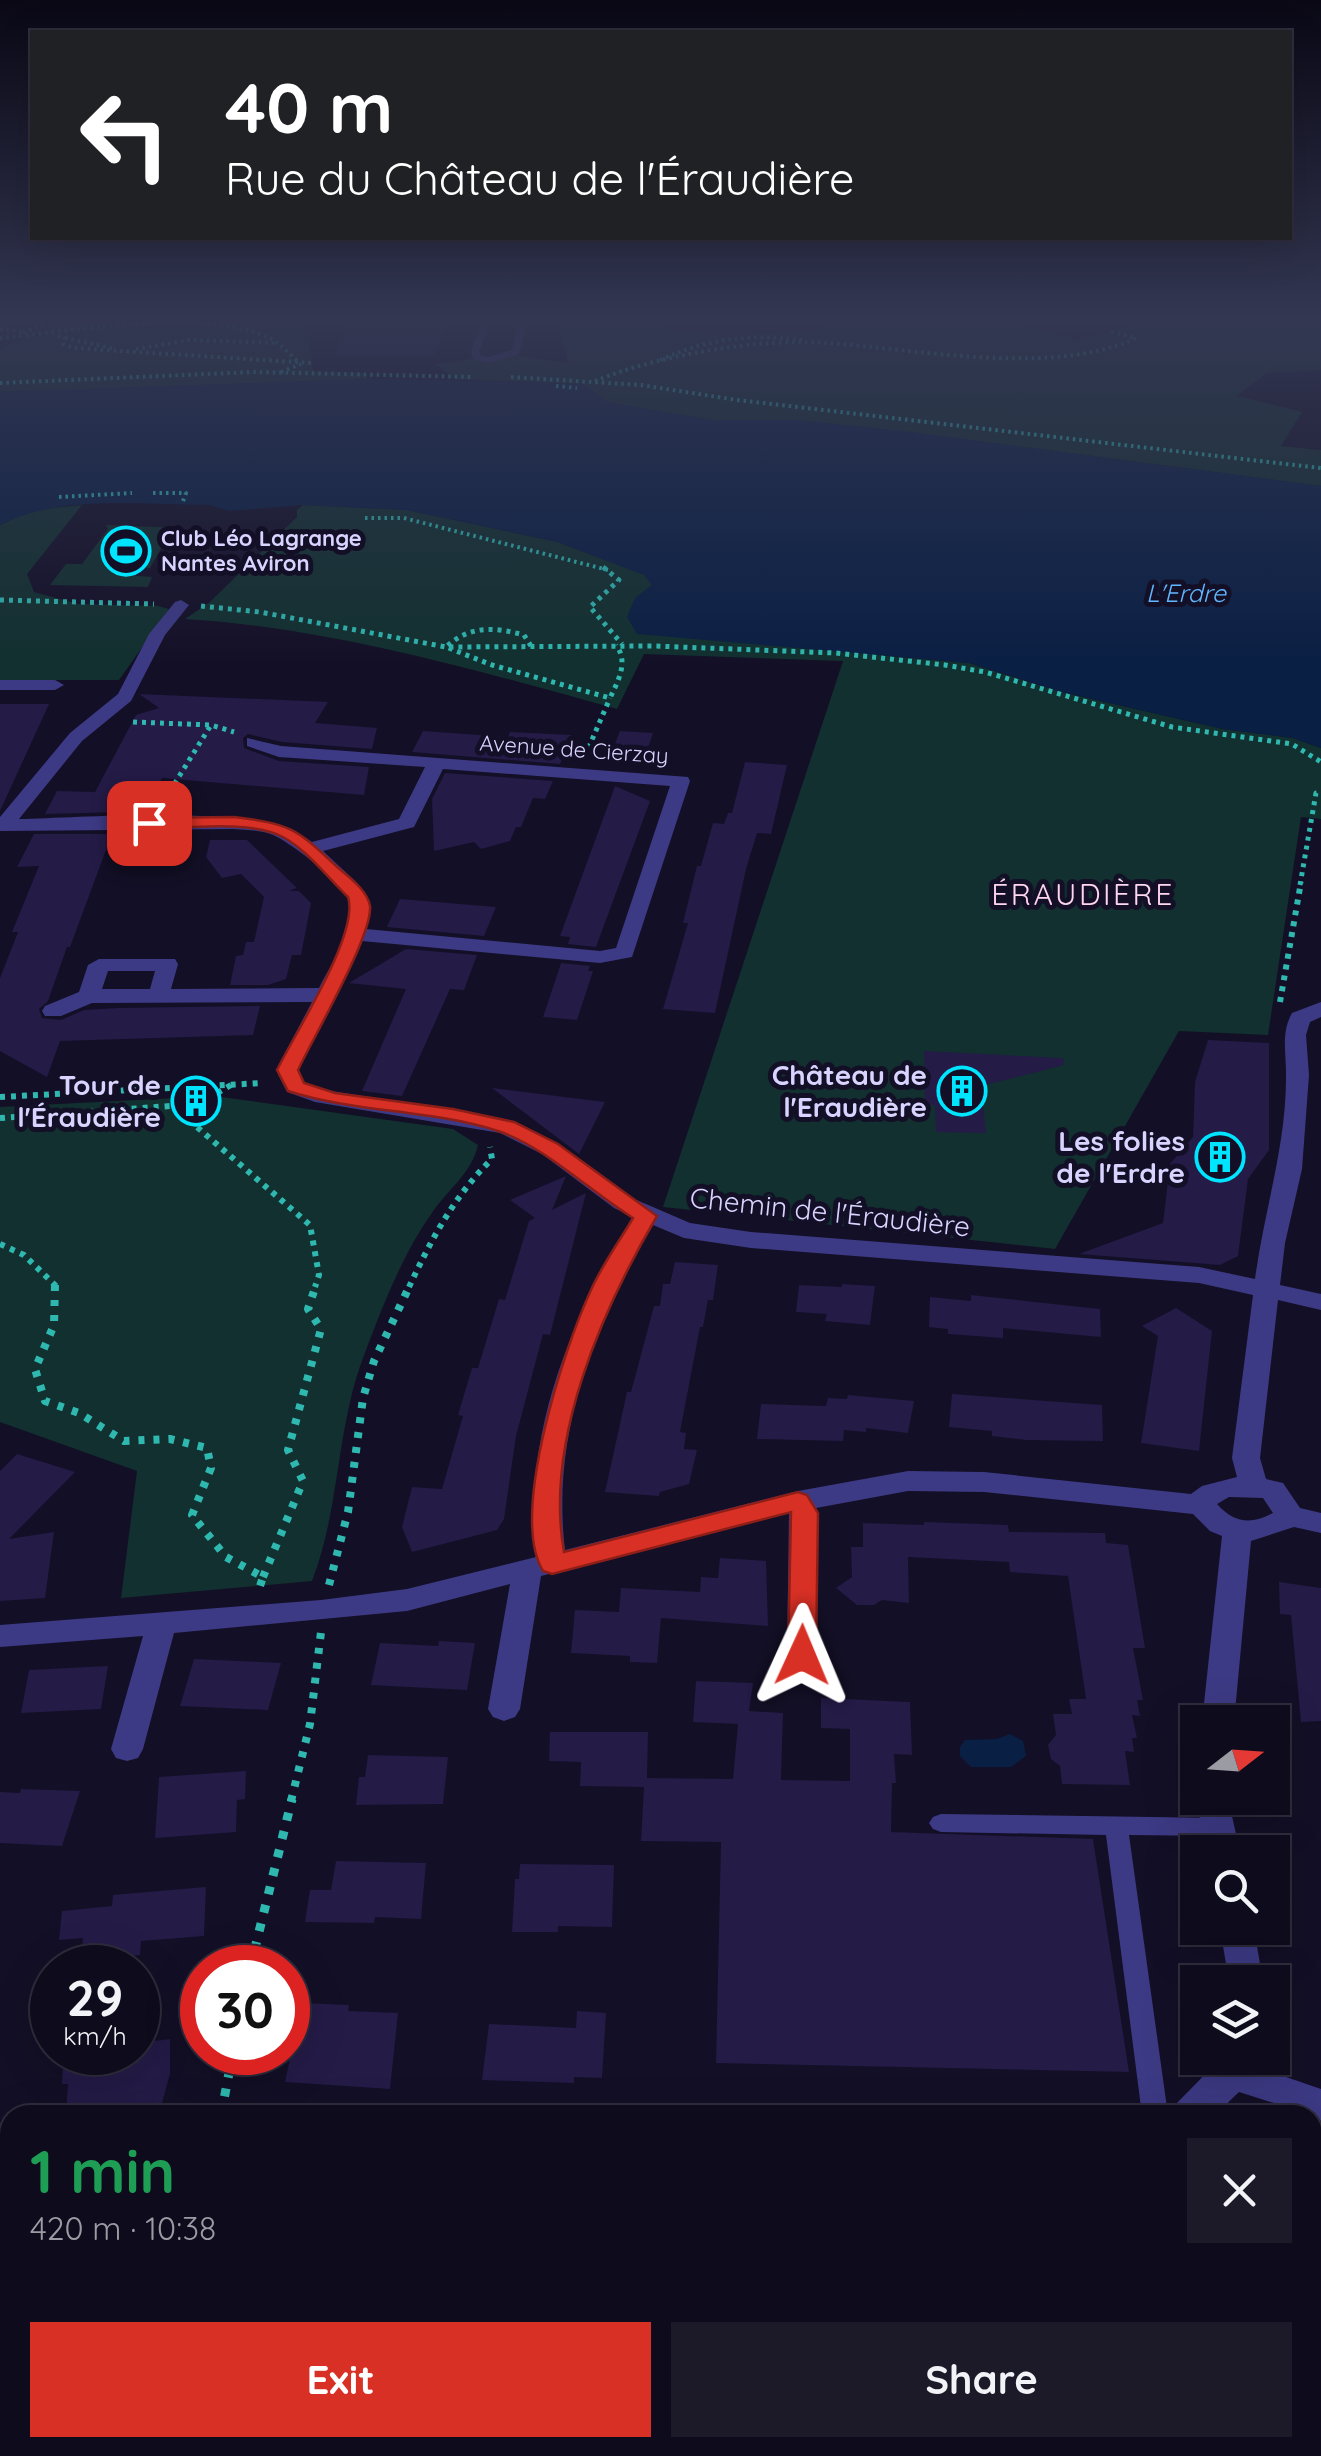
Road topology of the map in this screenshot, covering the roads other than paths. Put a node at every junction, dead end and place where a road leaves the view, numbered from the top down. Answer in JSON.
{"nodes":[{"id":1,"x":181,"y":605,"type":"road end"},
{"id":2,"x":55,"y":685,"type":"dead end"},
{"id":3,"x":0,"y":686,"type":"edge"},
{"id":4,"x":253,"y":742,"type":"road end"},
{"id":5,"x":436,"y":765,"type":"junction"},
{"id":6,"x":2,"y":825,"type":"edge"},
{"id":7,"x":308,"y":849,"type":"junction"},
{"id":8,"x":355,"y":934,"type":"junction"},
{"id":9,"x":159,"y":995,"type":"junction"},
{"id":10,"x":324,"y":995,"type":"junction"},
{"id":11,"x":89,"y":996,"type":"junction"},
{"id":12,"x":1321,"y":1009,"type":"edge"},
{"id":13,"x":53,"y":1010,"type":"dead end"},
{"id":14,"x":646,"y":1216,"type":"junction"},
{"id":15,"x":1268,"y":1288,"type":"junction"},
{"id":16,"x":1321,"y":1302,"type":"edge"},
{"id":17,"x":1253,"y":1484,"type":"junction"},
{"id":18,"x":798,"y":1501,"type":"junction"},
{"id":19,"x":1202,"y":1504,"type":"junction"},
{"id":20,"x":1290,"y":1516,"type":"junction"},
{"id":21,"x":1321,"y":1522,"type":"edge"},
{"id":22,"x":1237,"y":1532,"type":"junction"},
{"id":23,"x":540,"y":1568,"type":"junction"},
{"id":24,"x":161,"y":1624,"type":"junction"},
{"id":25,"x":0,"y":1636,"type":"edge"},
{"id":26,"x":802,"y":1655,"type":"dead end"},
{"id":27,"x":1220,"y":1705,"type":"edge"},
{"id":28,"x":504,"y":1709,"type":"dead end"},
{"id":29,"x":127,"y":1749,"type":"dead end"},
{"id":30,"x":941,"y":1823,"type":"dead end"},
{"id":31,"x":1116,"y":1825,"type":"junction"},
{"id":32,"x":1218,"y":1826,"type":"edge"},
{"id":33,"x":1228,"y":2075,"type":"edge"},
{"id":34,"x":1256,"y":2075,"type":"edge"},
{"id":35,"x":1154,"y":2105,"type":"edge"},
{"id":36,"x":1199,"y":2105,"type":"edge"},
{"id":37,"x":1321,"y":2105,"type":"edge"}],
"edges":[{"from":1,"to":6,"type":"street"},
{"from":2,"to":3,"type":"street"},
{"from":4,"to":5,"type":"street","name":"Avenue de Cierzay"},
{"from":5,"to":7,"type":"street"},
{"from":5,"to":8,"type":"street","name":"Avenue de Cierzay"},
{"from":6,"to":7,"type":"street"},
{"from":7,"to":8,"type":"street"},
{"from":8,"to":10,"type":"street"},
{"from":9,"to":10,"type":"street"},
{"from":9,"to":11,"type":"street"},
{"from":9,"to":11,"type":"street"},
{"from":10,"to":14,"type":"street","name":"Chemin de l'Éraudière"},
{"from":11,"to":13,"type":"street"},
{"from":12,"to":15,"type":"street"},
{"from":14,"to":15,"type":"street","name":"Chemin de l'Éraudière"},
{"from":14,"to":23,"type":"street"},
{"from":15,"to":16,"type":"street","name":"Chemin de l'Éraudière"},
{"from":15,"to":17,"type":"street"},
{"from":17,"to":19,"type":"street"},
{"from":17,"to":20,"type":"street"},
{"from":18,"to":19,"type":"street"},
{"from":18,"to":23,"type":"street"},
{"from":18,"to":26,"type":"street"},
{"from":19,"to":22,"type":"street"},
{"from":20,"to":21,"type":"street"},
{"from":20,"to":22,"type":"street"},
{"from":22,"to":27,"type":"street"},
{"from":23,"to":24,"type":"street"},
{"from":23,"to":28,"type":"street"},
{"from":24,"to":25,"type":"street"},
{"from":24,"to":29,"type":"street"},
{"from":30,"to":31,"type":"lane"},
{"from":31,"to":32,"type":"lane"},
{"from":31,"to":35,"type":"lane"},
{"from":33,"to":36,"type":"street"},
{"from":34,"to":37,"type":"street"}]}
